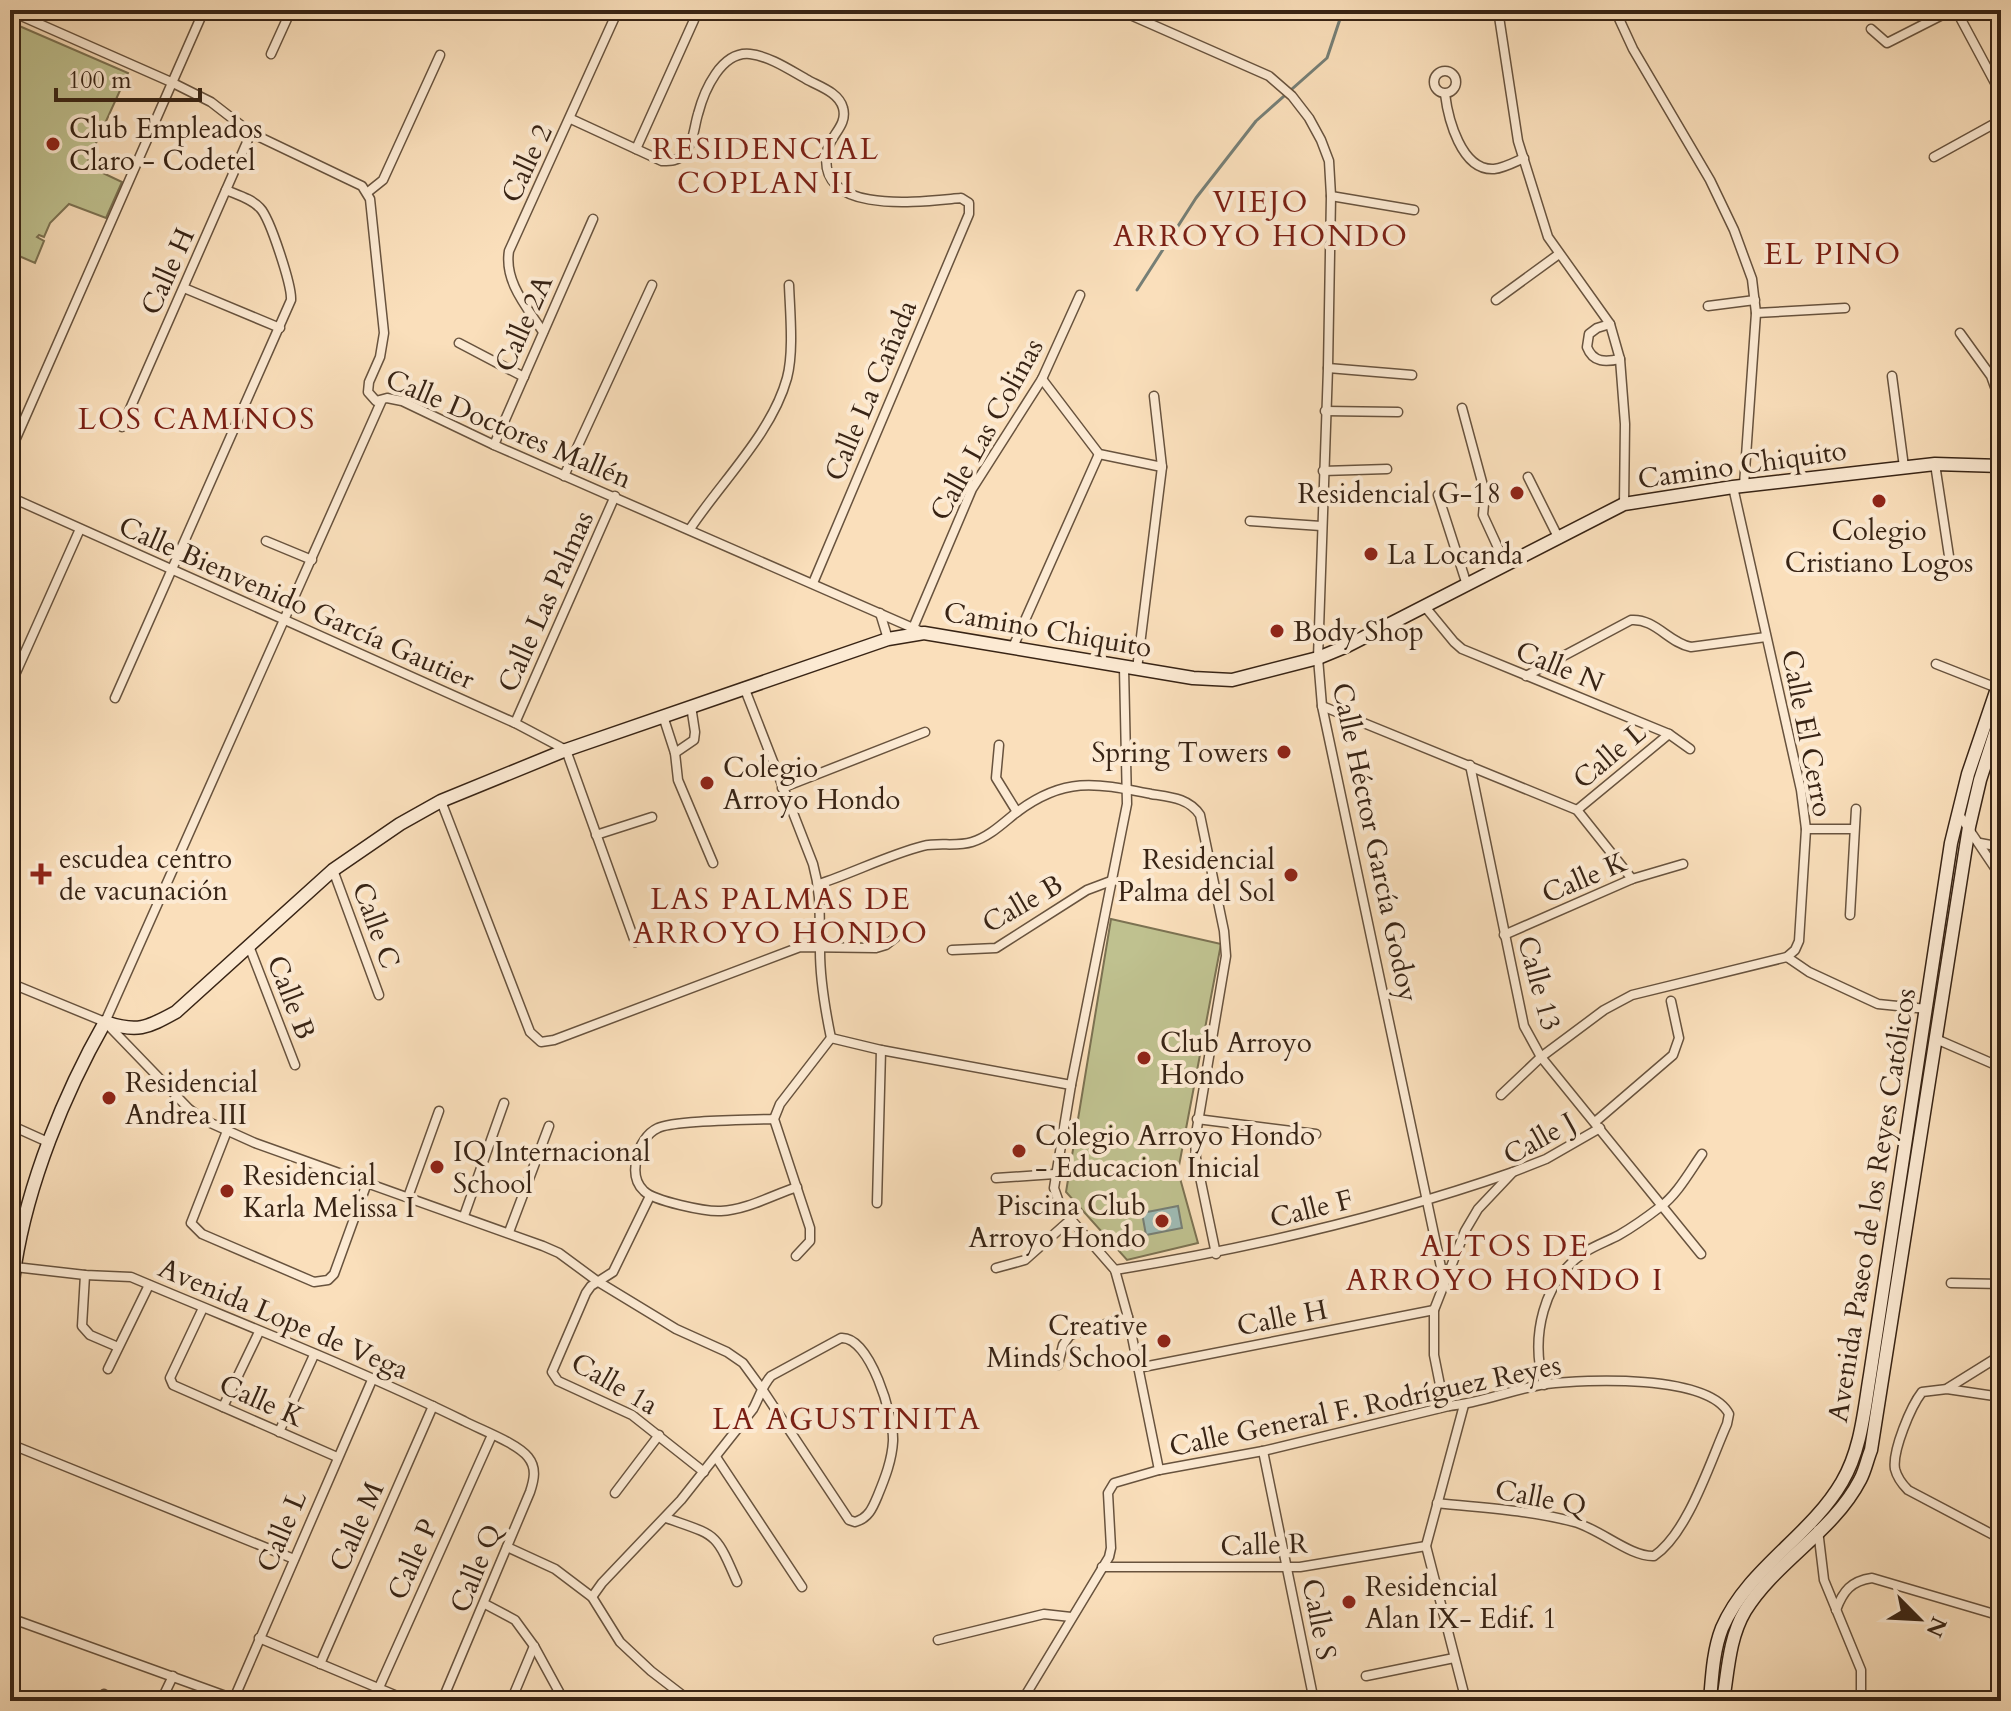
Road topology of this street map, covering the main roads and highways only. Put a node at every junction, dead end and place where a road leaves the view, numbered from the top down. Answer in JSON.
{"nodes":[{"id":1,"x":2001,"y":466,"type":"edge"},
{"id":2,"x":1999,"y":683,"type":"edge"},
{"id":3,"x":2001,"y":715,"type":"edge"},
{"id":4,"x":1989,"y":730,"type":"junction"},
{"id":5,"x":1926,"y":1062,"type":"junction"},
{"id":6,"x":10,"y":1376,"type":"edge"},
{"id":7,"x":1815,"y":1527,"type":"junction"},
{"id":8,"x":1710,"y":1701,"type":"edge"},
{"id":9,"x":1723,"y":1701,"type":"edge"}],
"edges":[{"from":1,"to":6,"type":"main road","name":"Camino Chiquito"},
{"from":2,"to":4,"type":"main road","name":"Avenida Paseo de los Reyes Católicos"},
{"from":3,"to":4,"type":"main road","name":"Avenida Paseo de los Reyes Católicos"},
{"from":4,"to":5,"type":"main road","name":"Avenida Paseo de los Reyes Católicos"},
{"from":4,"to":5,"type":"main road","name":"Avenida Paseo de los Reyes Católicos"},
{"from":5,"to":7,"type":"main road","name":"Avenida Paseo de los Reyes Católicos"},
{"from":7,"to":8,"type":"main road","name":"Avenida Paseo de los Reyes Católicos"},
{"from":7,"to":9,"type":"main road","name":"Avenida Paseo de los Reyes Católicos"}]}
